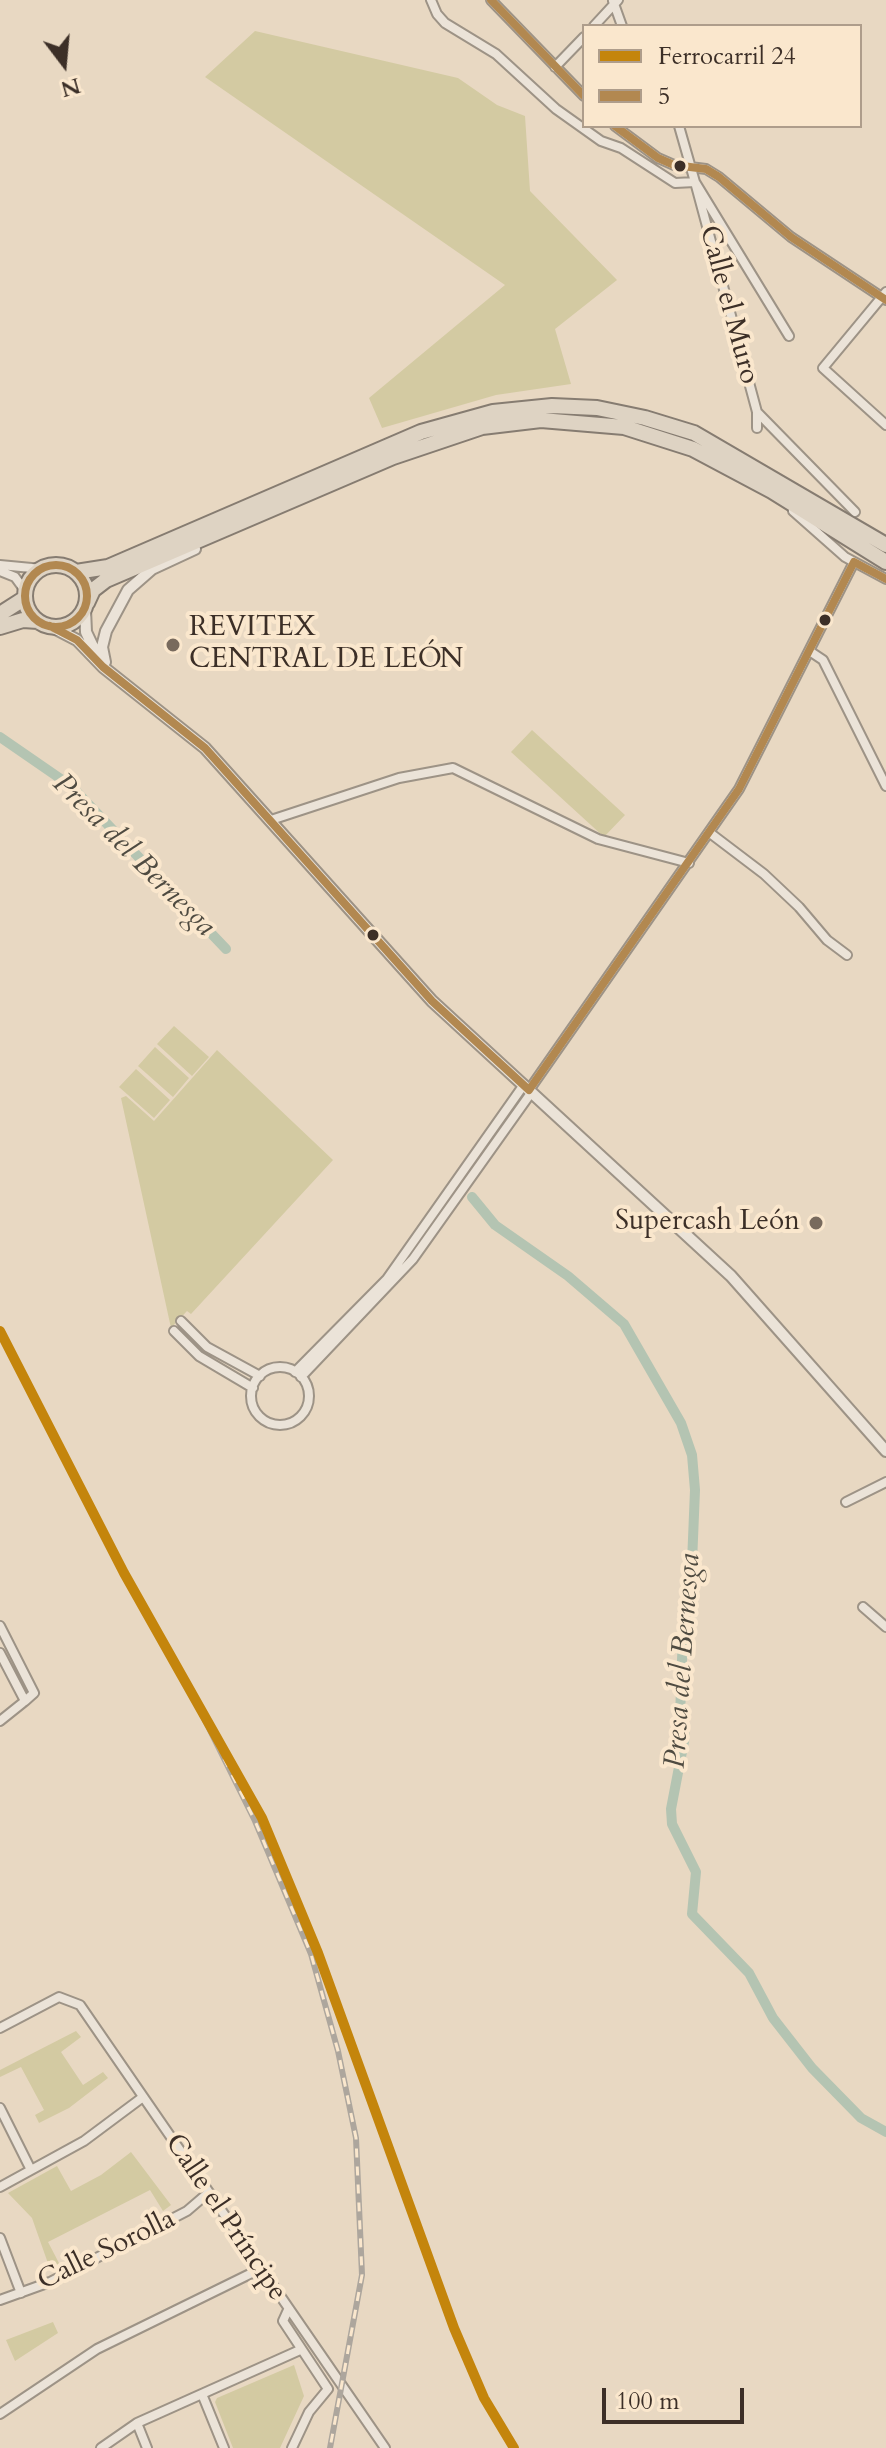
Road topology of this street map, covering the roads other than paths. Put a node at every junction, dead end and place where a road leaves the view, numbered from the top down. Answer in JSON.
{"nodes":[{"id":1,"x":431,"y":0,"type":"edge"},
{"id":2,"x":491,"y":0,"type":"edge"},
{"id":3,"x":615,"y":1,"type":"edge"},
{"id":4,"x":596,"y":24,"type":"edge"},
{"id":5,"x":621,"y":24,"type":"edge"},
{"id":6,"x":582,"y":39,"type":"edge"},
{"id":7,"x":555,"y":67,"type":"junction"},
{"id":8,"x":582,"y":94,"type":"edge"},
{"id":9,"x":582,"y":127,"type":"edge"},
{"id":10,"x":584,"y":128,"type":"edge"},
{"id":11,"x":618,"y":128,"type":"edge"},
{"id":12,"x":680,"y":128,"type":"edge"},
{"id":13,"x":692,"y":165,"type":"junction"},
{"id":14,"x":695,"y":182,"type":"junction"},
{"id":15,"x":884,"y":296,"type":"edge"},
{"id":16,"x":789,"y":336,"type":"dead end"},
{"id":17,"x":757,"y":412,"type":"junction"},
{"id":18,"x":886,"y":425,"type":"edge"},
{"id":19,"x":757,"y":428,"type":"dead end"},
{"id":20,"x":772,"y":491,"type":"junction"},
{"id":21,"x":297,"y":498,"type":"junction"},
{"id":22,"x":855,"y":512,"type":"dead end"},
{"id":23,"x":886,"y":545,"type":"edge"},
{"id":24,"x":854,"y":562,"type":"junction"},
{"id":25,"x":886,"y":562,"type":"edge"},
{"id":26,"x":0,"y":568,"type":"edge"},
{"id":27,"x":42,"y":569,"type":"junction"},
{"id":28,"x":76,"y":572,"type":"junction"},
{"id":29,"x":886,"y":579,"type":"edge"},
{"id":30,"x":25,"y":595,"type":"junction"},
{"id":31,"x":86,"y":606,"type":"junction"},
{"id":32,"x":0,"y":614,"type":"edge"},
{"id":33,"x":44,"y":624,"type":"junction"},
{"id":34,"x":0,"y":627,"type":"edge"},
{"id":35,"x":811,"y":652,"type":"junction"},
{"id":36,"x":105,"y":662,"type":"junction"},
{"id":37,"x":119,"y":678,"type":"junction"},
{"id":38,"x":886,"y":786,"type":"edge"},
{"id":39,"x":271,"y":820,"type":"junction"},
{"id":40,"x":710,"y":833,"type":"junction"},
{"id":41,"x":689,"y":863,"type":"junction"},
{"id":42,"x":847,"y":955,"type":"dead end"},
{"id":43,"x":528,"y":1090,"type":"junction"},
{"id":44,"x":181,"y":1321,"type":"dead end"},
{"id":45,"x":174,"y":1331,"type":"dead end"},
{"id":46,"x":298,"y":1374,"type":"junction"},
{"id":47,"x":260,"y":1376,"type":"junction"},
{"id":48,"x":253,"y":1388,"type":"junction"},
{"id":49,"x":886,"y":1451,"type":"edge"},
{"id":50,"x":886,"y":1482,"type":"edge"},
{"id":51,"x":846,"y":1502,"type":"dead end"},
{"id":52,"x":863,"y":1607,"type":"dead end"},
{"id":53,"x":0,"y":1626,"type":"edge"},
{"id":54,"x":886,"y":1627,"type":"edge"},
{"id":55,"x":0,"y":1653,"type":"edge"},
{"id":56,"x":25,"y":1701,"type":"junction"},
{"id":57,"x":0,"y":1721,"type":"edge"},
{"id":58,"x":0,"y":2028,"type":"edge"},
{"id":59,"x":143,"y":2097,"type":"junction"},
{"id":60,"x":0,"y":2108,"type":"edge"},
{"id":61,"x":31,"y":2170,"type":"junction"},
{"id":62,"x":0,"y":2187,"type":"edge"},
{"id":63,"x":208,"y":2193,"type":"junction"},
{"id":64,"x":0,"y":2238,"type":"edge"},
{"id":65,"x":260,"y":2269,"type":"junction"},
{"id":66,"x":21,"y":2293,"type":"junction"},
{"id":67,"x":0,"y":2300,"type":"edge"},
{"id":68,"x":288,"y":2310,"type":"junction"},
{"id":69,"x":300,"y":2350,"type":"junction"},
{"id":70,"x":202,"y":2394,"type":"junction"},
{"id":71,"x":0,"y":2414,"type":"edge"},
{"id":72,"x":137,"y":2423,"type":"junction"},
{"id":73,"x":101,"y":2448,"type":"edge"},
{"id":74,"x":147,"y":2448,"type":"edge"},
{"id":75,"x":224,"y":2448,"type":"edge"},
{"id":76,"x":292,"y":2448,"type":"edge"},
{"id":77,"x":385,"y":2448,"type":"edge"}],
"edges":[{"from":1,"to":9,"type":"street"},
{"from":2,"to":7,"type":"street"},
{"from":3,"to":4,"type":"street"},
{"from":3,"to":5,"type":"street"},
{"from":6,"to":7,"type":"street"},
{"from":7,"to":8,"type":"street"},
{"from":10,"to":14,"type":"street"},
{"from":11,"to":13,"type":"street"},
{"from":12,"to":13,"type":"street","name":"Calle el Muro"},
{"from":13,"to":14,"type":"street","name":"Calle el Muro"},
{"from":13,"to":15,"type":"street"},
{"from":14,"to":16,"type":"street"},
{"from":14,"to":17,"type":"street","name":"Calle el Muro"},
{"from":15,"to":18,"type":"street"},
{"from":17,"to":19,"type":"street","name":"Calle el Muro"},
{"from":17,"to":22,"type":"street"},
{"from":20,"to":21,"type":"highway"},
{"from":20,"to":24,"type":"street"},
{"from":20,"to":25,"type":"highway"},
{"from":21,"to":31,"type":"highway"},
{"from":21,"to":36,"type":"street"},
{"from":23,"to":28,"type":"highway"},
{"from":24,"to":29,"type":"street"},
{"from":24,"to":35,"type":"street"},
{"from":26,"to":27,"type":"street"},
{"from":26,"to":30,"type":"street"},
{"from":27,"to":28,"type":"highway"},
{"from":27,"to":30,"type":"highway"},
{"from":28,"to":31,"type":"highway"},
{"from":30,"to":32,"type":"highway"},
{"from":30,"to":33,"type":"highway"},
{"from":31,"to":33,"type":"highway"},
{"from":31,"to":36,"type":"street"},
{"from":33,"to":34,"type":"highway"},
{"from":33,"to":37,"type":"street"},
{"from":35,"to":38,"type":"street"},
{"from":35,"to":40,"type":"street"},
{"from":36,"to":37,"type":"street"},
{"from":37,"to":39,"type":"street"},
{"from":39,"to":41,"type":"street"},
{"from":39,"to":43,"type":"street"},
{"from":40,"to":41,"type":"street"},
{"from":40,"to":42,"type":"street"},
{"from":41,"to":43,"type":"street"},
{"from":43,"to":46,"type":"street"},
{"from":43,"to":49,"type":"street"},
{"from":44,"to":47,"type":"street"},
{"from":45,"to":48,"type":"street"},
{"from":46,"to":47,"type":"street"},
{"from":46,"to":48,"type":"street"},
{"from":47,"to":48,"type":"street"},
{"from":50,"to":51,"type":"street"},
{"from":52,"to":54,"type":"street"},
{"from":53,"to":56,"type":"street"},
{"from":55,"to":56,"type":"street"},
{"from":56,"to":57,"type":"street"},
{"from":58,"to":59,"type":"street","name":"Calle el Príncipe"},
{"from":59,"to":61,"type":"street"},
{"from":59,"to":63,"type":"street","name":"Calle el Príncipe"},
{"from":60,"to":61,"type":"street"},
{"from":61,"to":62,"type":"street"},
{"from":63,"to":65,"type":"street","name":"Calle el Príncipe"},
{"from":63,"to":66,"type":"street","name":"Calle Sorolla"},
{"from":64,"to":66,"type":"street"},
{"from":65,"to":68,"type":"street","name":"Calle el Príncipe"},
{"from":65,"to":71,"type":"street"},
{"from":66,"to":67,"type":"street","name":"Calle Sorolla"},
{"from":68,"to":69,"type":"street"},
{"from":68,"to":77,"type":"street","name":"Calle el Príncipe"},
{"from":69,"to":70,"type":"street"},
{"from":69,"to":76,"type":"street"},
{"from":70,"to":72,"type":"street"},
{"from":70,"to":75,"type":"street"},
{"from":72,"to":73,"type":"street"},
{"from":72,"to":74,"type":"street"}]}
